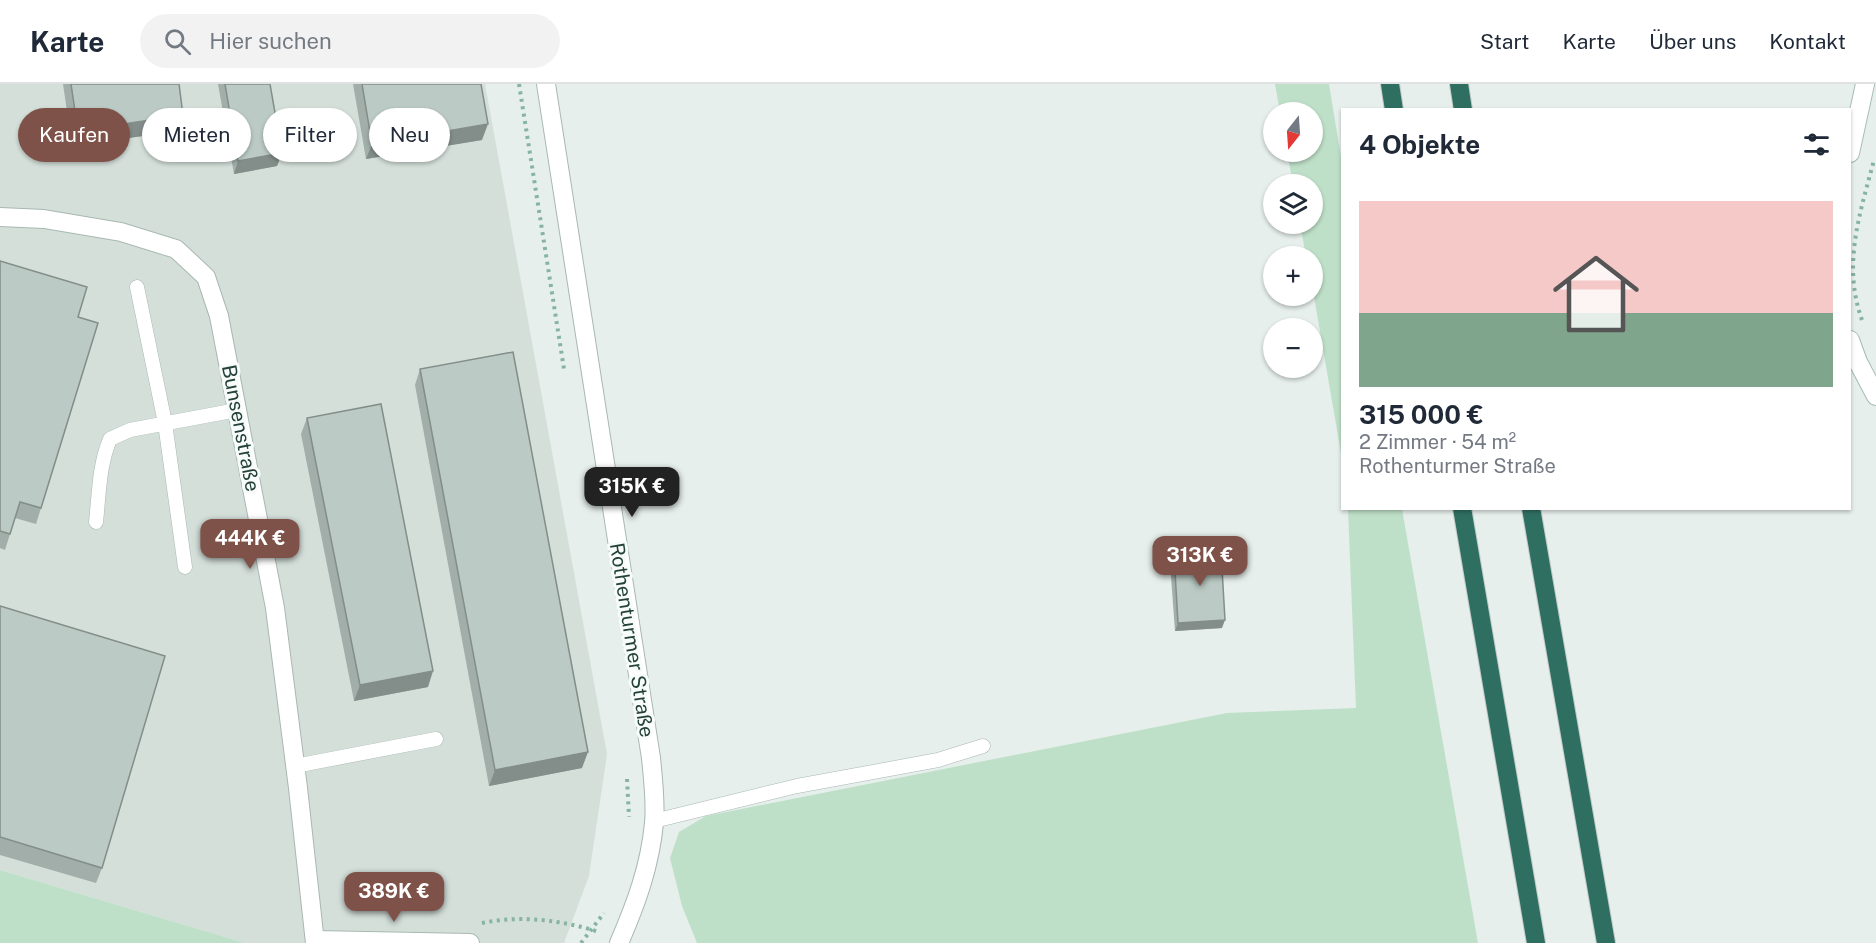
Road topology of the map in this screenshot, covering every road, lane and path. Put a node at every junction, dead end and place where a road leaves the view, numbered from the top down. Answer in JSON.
{"nodes":[{"id":1,"x":519,"y":84,"type":"edge"},
{"id":2,"x":546,"y":84,"type":"edge"},
{"id":3,"x":1390,"y":84,"type":"edge"},
{"id":4,"x":1459,"y":84,"type":"edge"},
{"id":5,"x":1865,"y":84,"type":"edge"},
{"id":6,"x":1394,"y":108,"type":"edge"},
{"id":7,"x":1463,"y":108,"type":"edge"},
{"id":8,"x":1851,"y":148,"type":"edge"},
{"id":9,"x":1876,"y":152,"type":"edge"},
{"id":10,"x":0,"y":217,"type":"edge"},
{"id":11,"x":137,"y":287,"type":"dead end"},
{"id":12,"x":1865,"y":329,"type":"dead end"},
{"id":13,"x":1851,"y":343,"type":"edge"},
{"id":14,"x":566,"y":380,"type":"dead end"},
{"id":15,"x":1876,"y":396,"type":"edge"},
{"id":16,"x":237,"y":410,"type":"junction"},
{"id":17,"x":165,"y":423,"type":"junction"},
{"id":18,"x":1462,"y":510,"type":"edge"},
{"id":19,"x":1531,"y":510,"type":"edge"},
{"id":20,"x":96,"y":522,"type":"dead end"},
{"id":21,"x":185,"y":567,"type":"dead end"},
{"id":22,"x":436,"y":739,"type":"dead end"},
{"id":23,"x":983,"y":746,"type":"dead end"},
{"id":24,"x":295,"y":766,"type":"junction"},
{"id":25,"x":627,"y":768,"type":"dead end"},
{"id":26,"x":654,"y":821,"type":"junction"},
{"id":27,"x":629,"y":823,"type":"dead end"},
{"id":28,"x":607,"y":908,"type":"dead end"},
{"id":29,"x":591,"y":929,"type":"junction"},
{"id":30,"x":315,"y":941,"type":"edge"},
{"id":31,"x":619,"y":941,"type":"edge"},
{"id":32,"x":462,"y":942,"type":"edge"},
{"id":33,"x":581,"y":943,"type":"edge"},
{"id":34,"x":1536,"y":943,"type":"edge"},
{"id":35,"x":1605,"y":943,"type":"edge"}],
"edges":[{"from":1,"to":14,"type":"path"},
{"from":2,"to":26,"type":"street","name":"Rothenturmer Straße"},
{"from":3,"to":6,"type":"highway"},
{"from":4,"to":7,"type":"highway"},
{"from":5,"to":8,"type":"street"},
{"from":9,"to":12,"type":"path"},
{"from":10,"to":16,"type":"street","name":"Bunsenstraße"},
{"from":11,"to":17,"type":"lane"},
{"from":13,"to":15,"type":"street"},
{"from":16,"to":17,"type":"lane"},
{"from":16,"to":24,"type":"street","name":"Bunsenstraße"},
{"from":17,"to":20,"type":"lane"},
{"from":17,"to":21,"type":"lane"},
{"from":18,"to":34,"type":"highway"},
{"from":19,"to":35,"type":"highway"},
{"from":22,"to":24,"type":"lane"},
{"from":23,"to":26,"type":"lane"},
{"from":24,"to":30,"type":"street","name":"Bunsenstraße"},
{"from":25,"to":27,"type":"path"},
{"from":26,"to":31,"type":"street","name":"Rothenturmer Straße"},
{"from":28,"to":29,"type":"path"},
{"from":29,"to":31,"type":"path"},
{"from":29,"to":32,"type":"path"},
{"from":29,"to":33,"type":"path"},
{"from":30,"to":32,"type":"street"}]}
